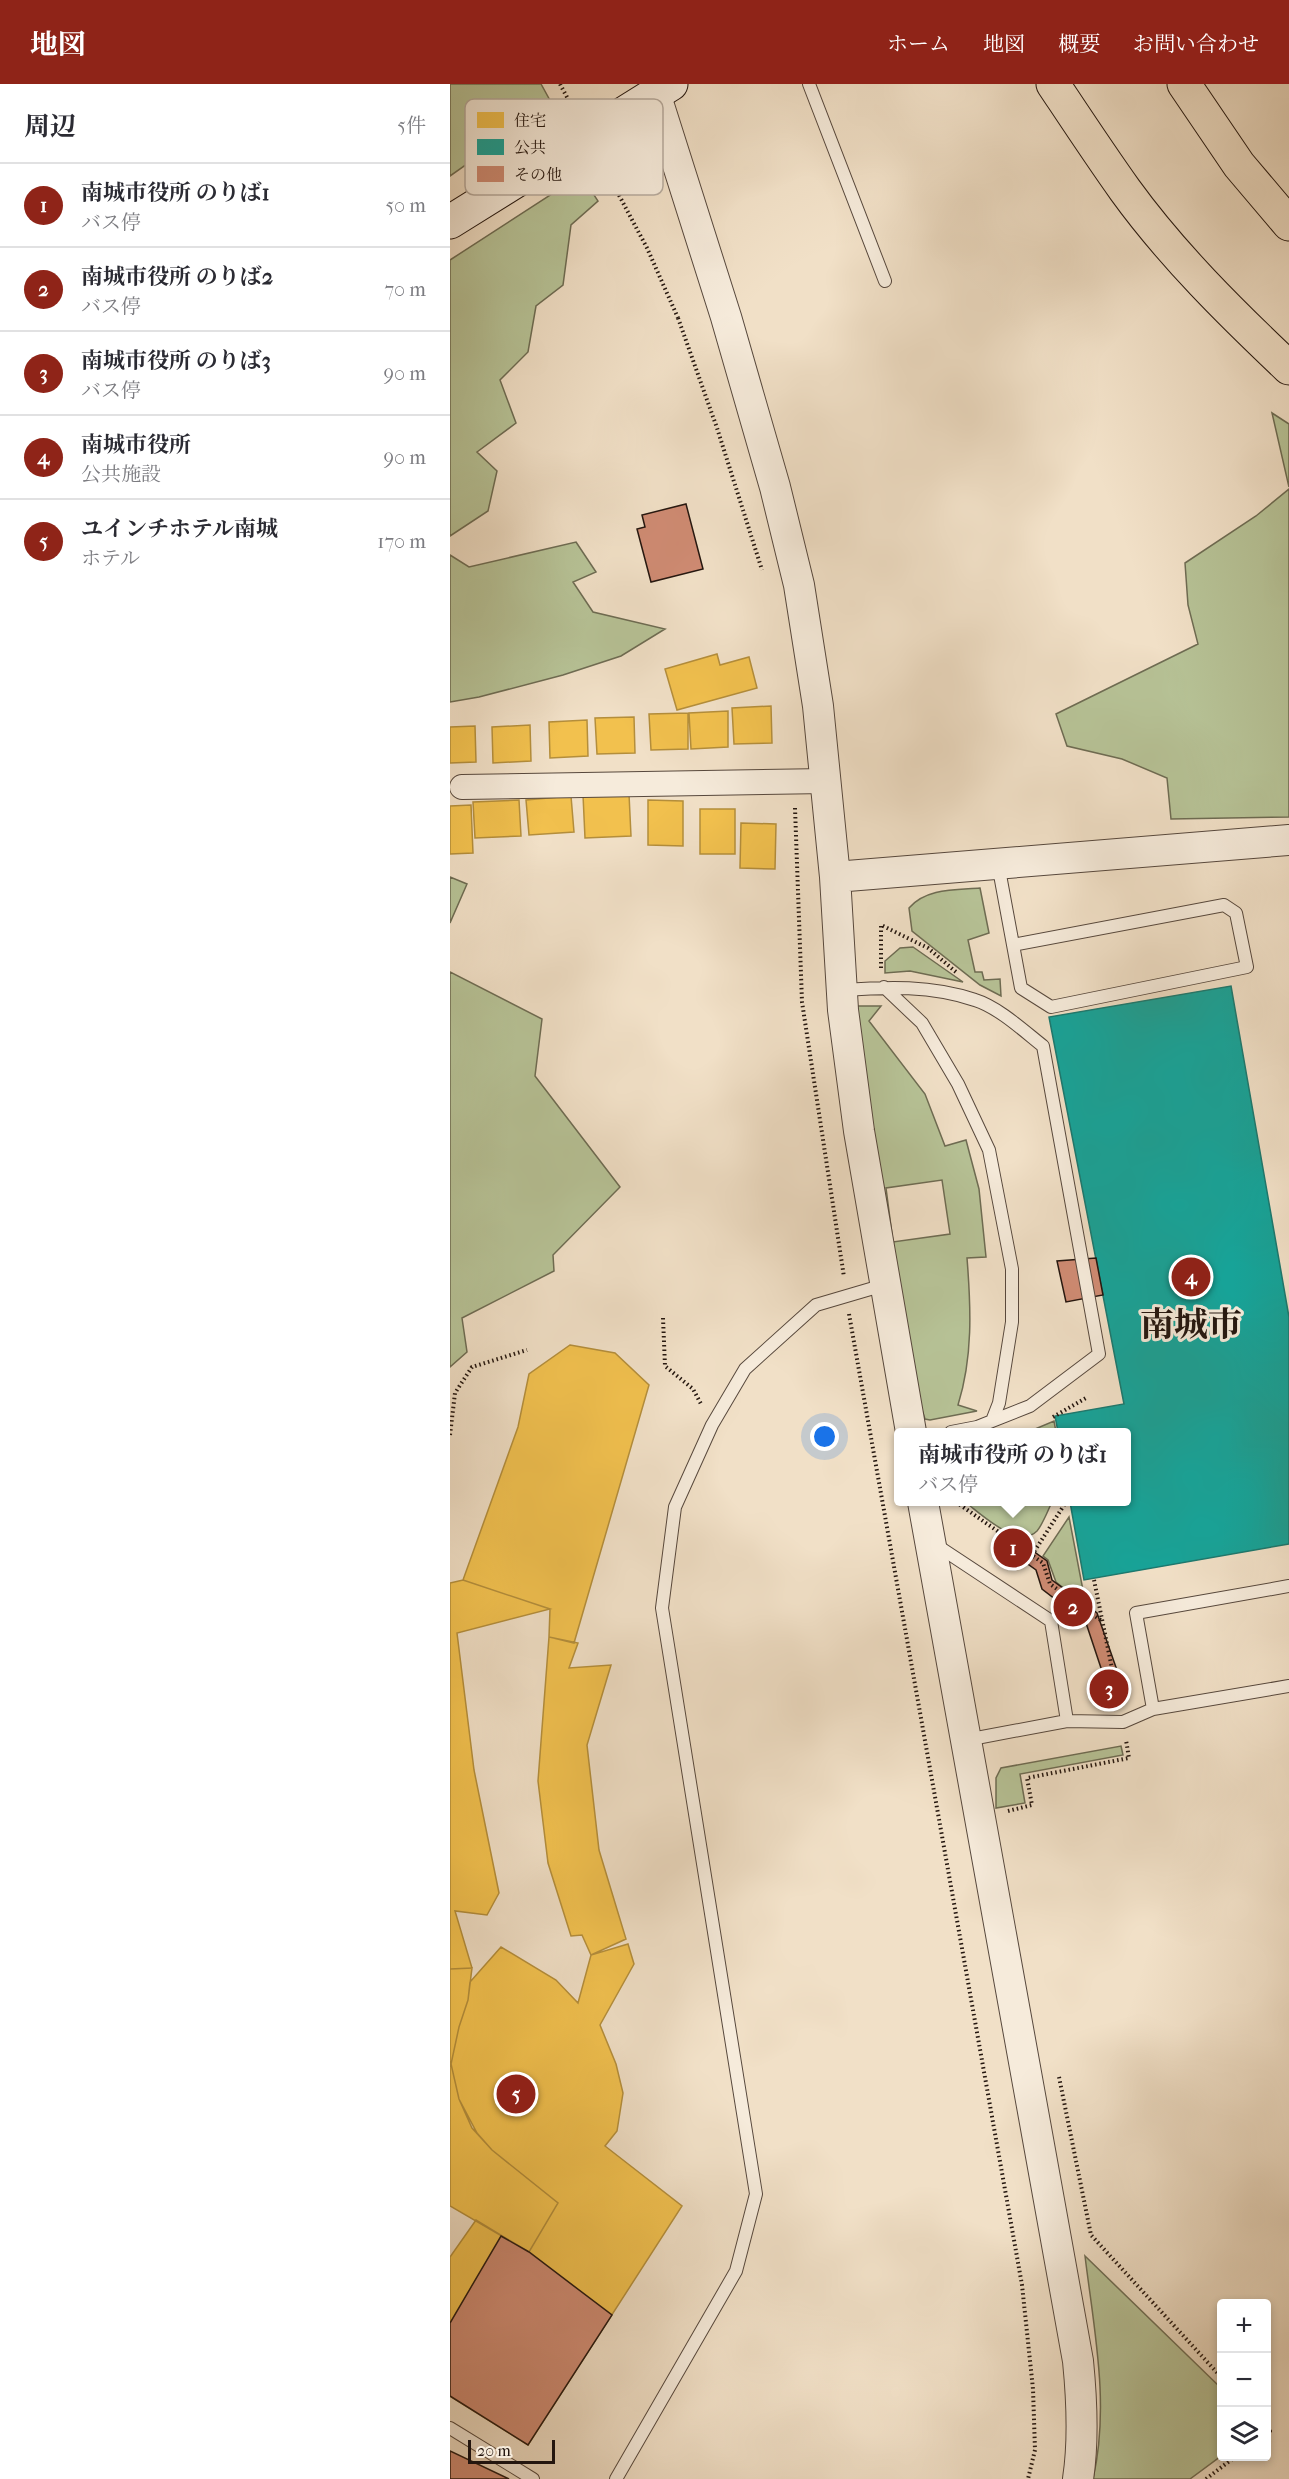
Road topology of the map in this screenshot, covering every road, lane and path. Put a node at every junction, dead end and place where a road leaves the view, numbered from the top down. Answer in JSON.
{"nodes":[{"id":1,"x":560,"y":84,"type":"edge"},
{"id":2,"x":809,"y":84,"type":"edge"},
{"id":3,"x":1053,"y":84,"type":"edge"},
{"id":4,"x":1184,"y":84,"type":"edge"},
{"id":5,"x":663,"y":89,"type":"edge"},
{"id":6,"x":568,"y":99,"type":"edge"},
{"id":7,"x":647,"y":99,"type":"edge"},
{"id":8,"x":493,"y":195,"type":"edge"},
{"id":9,"x":619,"y":195,"type":"edge"},
{"id":10,"x":450,"y":222,"type":"edge"},
{"id":11,"x":1289,"y":224,"type":"edge"},
{"id":12,"x":885,"y":281,"type":"dead end"},
{"id":13,"x":1289,"y":368,"type":"edge"},
{"id":14,"x":763,"y":573,"type":"dead end"},
{"id":15,"x":826,"y":781,"type":"junction"},
{"id":16,"x":794,"y":783,"type":"junction"},
{"id":17,"x":462,"y":787,"type":"dead end"},
{"id":18,"x":1289,"y":840,"type":"edge"},
{"id":19,"x":998,"y":863,"type":"junction"},
{"id":20,"x":834,"y":877,"type":"junction"},
{"id":21,"x":881,"y":925,"type":"dead end"},
{"id":22,"x":1013,"y":945,"type":"junction"},
{"id":23,"x":884,"y":987,"type":"junction"},
{"id":24,"x":841,"y":990,"type":"junction"},
{"id":25,"x":884,"y":1285,"type":"junction"},
{"id":26,"x":846,"y":1296,"type":"junction"},
{"id":27,"x":663,"y":1318,"type":"dead end"},
{"id":28,"x":527,"y":1350,"type":"dead end"},
{"id":29,"x":693,"y":1389,"type":"dead end"},
{"id":30,"x":992,"y":1421,"type":"junction"},
{"id":31,"x":911,"y":1428,"type":"edge"},
{"id":32,"x":966,"y":1428,"type":"edge"},
{"id":33,"x":450,"y":1435,"type":"edge"},
{"id":34,"x":924,"y":1506,"type":"edge"},
{"id":35,"x":962,"y":1506,"type":"edge"},
{"id":36,"x":1063,"y":1506,"type":"edge"},
{"id":37,"x":930,"y":1541,"type":"junction"},
{"id":38,"x":1032,"y":1554,"type":"junction"},
{"id":39,"x":1094,"y":1580,"type":"dead end"},
{"id":40,"x":1289,"y":1586,"type":"edge"},
{"id":41,"x":1102,"y":1621,"type":"dead end"},
{"id":42,"x":1289,"y":1686,"type":"edge"},
{"id":43,"x":1153,"y":1709,"type":"junction"},
{"id":44,"x":1067,"y":1721,"type":"junction"},
{"id":45,"x":1122,"y":1722,"type":"junction"},
{"id":46,"x":966,"y":1740,"type":"junction"},
{"id":47,"x":1010,"y":1822,"type":"dead end"},
{"id":48,"x":1059,"y":2075,"type":"dead end"},
{"id":49,"x":1217,"y":2374,"type":"edge"},
{"id":50,"x":450,"y":2428,"type":"edge"},
{"id":51,"x":1231,"y":2461,"type":"edge"},
{"id":52,"x":533,"y":2479,"type":"edge"},
{"id":53,"x":616,"y":2479,"type":"edge"},
{"id":54,"x":1028,"y":2479,"type":"edge"},
{"id":55,"x":1078,"y":2479,"type":"edge"},
{"id":56,"x":1206,"y":2479,"type":"edge"}],
"edges":[{"from":1,"to":6,"type":"path","bridge":true},
{"from":2,"to":12,"type":"lane"},
{"from":3,"to":13,"type":"highway"},
{"from":4,"to":11,"type":"highway"},
{"from":5,"to":7,"type":"main road"},
{"from":5,"to":15,"type":"street"},
{"from":8,"to":10,"type":"main road"},
{"from":9,"to":14,"type":"path","bridge":true},
{"from":15,"to":16,"type":"street"},
{"from":15,"to":20,"type":"street"},
{"from":16,"to":17,"type":"street"},
{"from":16,"to":26,"type":"path"},
{"from":18,"to":19,"type":"street"},
{"from":19,"to":20,"type":"street"},
{"from":19,"to":22,"type":"lane"},
{"from":20,"to":24,"type":"street"},
{"from":21,"to":23,"type":"path"},
{"from":22,"to":22,"type":"lane"},
{"from":23,"to":24,"type":"lane"},
{"from":23,"to":30,"type":"lane"},
{"from":23,"to":30,"type":"lane"},
{"from":24,"to":25,"type":"street"},
{"from":25,"to":26,"type":"lane"},
{"from":25,"to":31,"type":"street"},
{"from":26,"to":53,"type":"lane"},
{"from":26,"to":54,"type":"path"},
{"from":27,"to":29,"type":"path"},
{"from":28,"to":33,"type":"path"},
{"from":30,"to":32,"type":"lane"},
{"from":34,"to":37,"type":"street"},
{"from":35,"to":38,"type":"path"},
{"from":36,"to":38,"type":"path"},
{"from":37,"to":44,"type":"lane"},
{"from":37,"to":46,"type":"street"},
{"from":38,"to":41,"type":"path"},
{"from":39,"to":45,"type":"path"},
{"from":40,"to":43,"type":"lane"},
{"from":42,"to":43,"type":"lane"},
{"from":43,"to":45,"type":"lane"},
{"from":44,"to":45,"type":"lane"},
{"from":44,"to":46,"type":"lane"},
{"from":45,"to":47,"type":"path"},
{"from":46,"to":55,"type":"street"},
{"from":48,"to":49,"type":"path"},
{"from":50,"to":52,"type":"lane"},
{"from":51,"to":56,"type":"path"}]}
